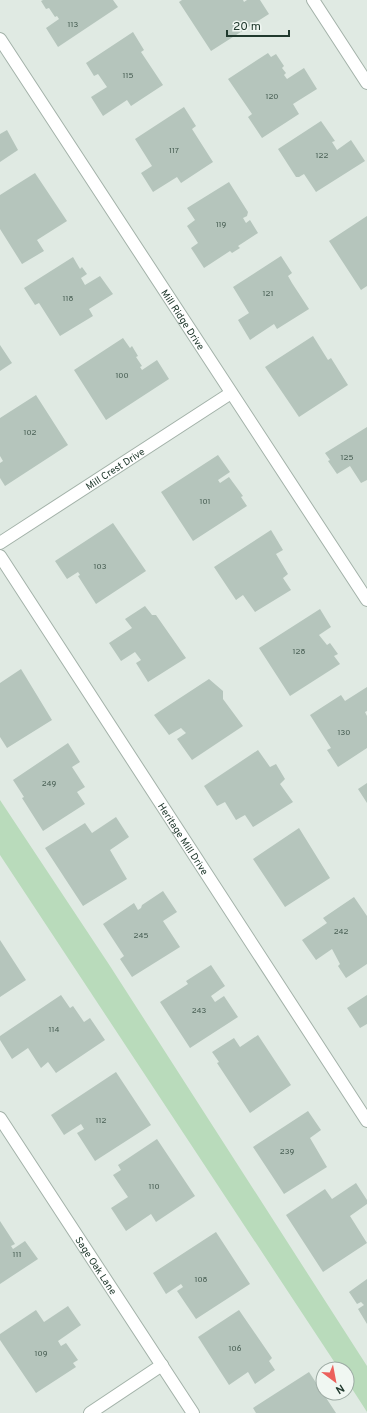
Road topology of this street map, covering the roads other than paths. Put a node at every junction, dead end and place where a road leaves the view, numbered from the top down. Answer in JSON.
{"nodes":[{"id":1,"x":313,"y":0,"type":"edge"},
{"id":2,"x":0,"y":39,"type":"edge"},
{"id":3,"x":367,"y":84,"type":"edge"},
{"id":4,"x":231,"y":393,"type":"junction"},
{"id":5,"x":0,"y":543,"type":"edge"},
{"id":6,"x":0,"y":556,"type":"edge"},
{"id":7,"x":367,"y":600,"type":"edge"},
{"id":8,"x":0,"y":1118,"type":"edge"},
{"id":9,"x":367,"y":1121,"type":"edge"},
{"id":10,"x":162,"y":1365,"type":"junction"},
{"id":11,"x":90,"y":1413,"type":"edge"},
{"id":12,"x":193,"y":1413,"type":"edge"}],
"edges":[{"from":1,"to":3,"type":"street"},
{"from":2,"to":4,"type":"street","name":"Mill Ridge Drive"},
{"from":4,"to":5,"type":"street","name":"Mill Crest Drive"},
{"from":4,"to":7,"type":"street","name":"Mill Ridge Drive"},
{"from":6,"to":9,"type":"street","name":"Heritage Mill Drive"},
{"from":8,"to":10,"type":"street","name":"Sage Oak Lane"},
{"from":10,"to":11,"type":"street"},
{"from":10,"to":12,"type":"street","name":"Sage Oak Lane"}]}
